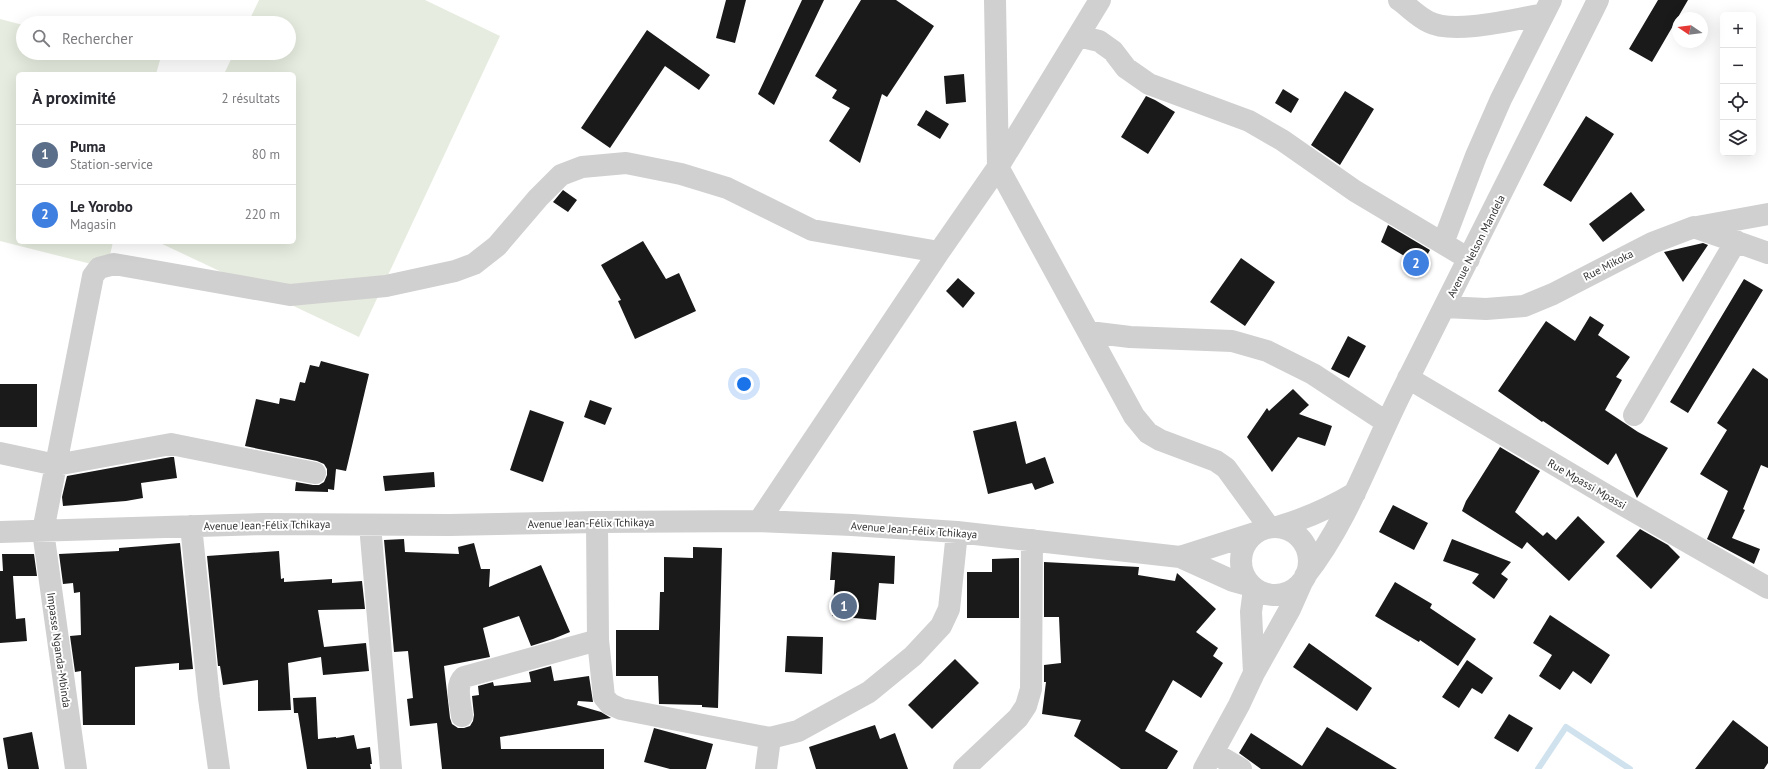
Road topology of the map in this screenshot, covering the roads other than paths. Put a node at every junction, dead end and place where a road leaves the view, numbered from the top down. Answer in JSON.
{"nodes":[{"id":1,"x":995,"y":0,"type":"edge"},
{"id":2,"x":1100,"y":0,"type":"edge"},
{"id":3,"x":1399,"y":0,"type":"edge"},
{"id":4,"x":1598,"y":0,"type":"edge"},
{"id":5,"x":1548,"y":7,"type":"edge"},
{"id":6,"x":1078,"y":36,"type":"junction"},
{"id":7,"x":998,"y":167,"type":"junction"},
{"id":8,"x":1768,"y":214,"type":"edge"},
{"id":9,"x":1694,"y":227,"type":"junction"},
{"id":10,"x":1736,"y":241,"type":"junction"},
{"id":11,"x":1443,"y":243,"type":"junction"},
{"id":12,"x":939,"y":252,"type":"junction"},
{"id":13,"x":1768,"y":253,"type":"edge"},
{"id":14,"x":1469,"y":259,"type":"junction"},
{"id":15,"x":1445,"y":307,"type":"junction"},
{"id":16,"x":1089,"y":332,"type":"junction"},
{"id":17,"x":1408,"y":378,"type":"junction"},
{"id":18,"x":1634,"y":415,"type":"dead end"},
{"id":19,"x":1386,"y":422,"type":"junction"},
{"id":20,"x":0,"y":453,"type":"edge"},
{"id":21,"x":56,"y":465,"type":"junction"},
{"id":22,"x":315,"y":473,"type":"dead end"},
{"id":23,"x":1355,"y":494,"type":"junction"},
{"id":24,"x":597,"y":522,"type":"junction"},
{"id":25,"x":759,"y":522,"type":"junction"},
{"id":26,"x":370,"y":525,"type":"junction"},
{"id":27,"x":191,"y":526,"type":"junction"},
{"id":28,"x":1267,"y":529,"type":"junction"},
{"id":29,"x":43,"y":531,"type":"junction"},
{"id":30,"x":0,"y":532,"type":"edge"},
{"id":31,"x":957,"y":532,"type":"junction"},
{"id":32,"x":1032,"y":540,"type":"junction"},
{"id":33,"x":1180,"y":557,"type":"junction"},
{"id":34,"x":1304,"y":579,"type":"junction"},
{"id":35,"x":1766,"y":580,"type":"edge"},
{"id":36,"x":1252,"y":588,"type":"junction"},
{"id":37,"x":598,"y":640,"type":"junction"},
{"id":38,"x":1254,"y":673,"type":"junction"},
{"id":39,"x":462,"y":716,"type":"dead end"},
{"id":40,"x":770,"y":738,"type":"junction"},
{"id":41,"x":1209,"y":761,"type":"edge"},
{"id":42,"x":76,"y":769,"type":"edge"},
{"id":43,"x":220,"y":769,"type":"edge"},
{"id":44,"x":391,"y":769,"type":"edge"},
{"id":45,"x":766,"y":769,"type":"edge"},
{"id":46,"x":964,"y":769,"type":"edge"},
{"id":47,"x":1241,"y":769,"type":"edge"}],
"edges":[{"from":1,"to":7,"type":"street"},
{"from":2,"to":6,"type":"street"},
{"from":3,"to":5,"type":"street"},
{"from":4,"to":14,"type":"street","name":"Avenue Nelson Mandela"},
{"from":5,"to":11,"type":"street"},
{"from":6,"to":7,"type":"street"},
{"from":6,"to":11,"type":"street"},
{"from":7,"to":12,"type":"street"},
{"from":7,"to":16,"type":"street"},
{"from":8,"to":9,"type":"street","name":"Rue Mikoka"},
{"from":9,"to":10,"type":"street"},
{"from":9,"to":15,"type":"street","name":"Rue Mikoka"},
{"from":10,"to":13,"type":"street"},
{"from":10,"to":18,"type":"street"},
{"from":11,"to":14,"type":"street"},
{"from":12,"to":21,"type":"street","name":"Impasse Nganda-Mbinda"},
{"from":12,"to":25,"type":"street"},
{"from":14,"to":15,"type":"street","name":"Avenue Nelson Mandela"},
{"from":15,"to":17,"type":"street","name":"Avenue Nelson Mandela"},
{"from":16,"to":19,"type":"street"},
{"from":16,"to":28,"type":"street"},
{"from":17,"to":19,"type":"street","name":"Avenue Nelson Mandela"},
{"from":17,"to":35,"type":"street","name":"Rue Mpassi Mpassi"},
{"from":19,"to":23,"type":"street","name":"Avenue Nelson Mandela"},
{"from":20,"to":21,"type":"street"},
{"from":21,"to":22,"type":"street"},
{"from":21,"to":29,"type":"street","name":"Impasse Nganda-Mbinda"},
{"from":23,"to":28,"type":"street","name":"Avenue Jean-Félix Tchikaya"},
{"from":23,"to":34,"type":"street","name":"Avenue Nelson Mandela"},
{"from":24,"to":25,"type":"street","name":"Avenue Jean-Félix Tchikaya"},
{"from":24,"to":26,"type":"street","name":"Avenue Jean-Félix Tchikaya"},
{"from":24,"to":37,"type":"street"},
{"from":25,"to":31,"type":"street","name":"Avenue Jean-Félix Tchikaya"},
{"from":26,"to":27,"type":"street","name":"Avenue Jean-Félix Tchikaya"},
{"from":26,"to":44,"type":"street"},
{"from":27,"to":29,"type":"street","name":"Avenue Jean-Félix Tchikaya"},
{"from":27,"to":43,"type":"street"},
{"from":28,"to":33,"type":"street","name":"Avenue Jean-Félix Tchikaya"},
{"from":28,"to":34,"type":"street"},
{"from":28,"to":36,"type":"street"},
{"from":29,"to":30,"type":"street","name":"Avenue Jean-Félix Tchikaya"},
{"from":29,"to":42,"type":"street","name":"Impasse Nganda-Mbinda"},
{"from":31,"to":32,"type":"street","name":"Avenue Jean-Félix Tchikaya"},
{"from":31,"to":40,"type":"street"},
{"from":32,"to":33,"type":"street","name":"Avenue Jean-Félix Tchikaya"},
{"from":32,"to":46,"type":"street"},
{"from":33,"to":36,"type":"street","name":"Avenue Jean-Félix Tchikaya"},
{"from":34,"to":36,"type":"street"},
{"from":34,"to":38,"type":"street"},
{"from":36,"to":38,"type":"street"},
{"from":37,"to":39,"type":"street"},
{"from":37,"to":40,"type":"street"},
{"from":38,"to":41,"type":"street"},
{"from":40,"to":45,"type":"street"},
{"from":41,"to":47,"type":"street"}]}
